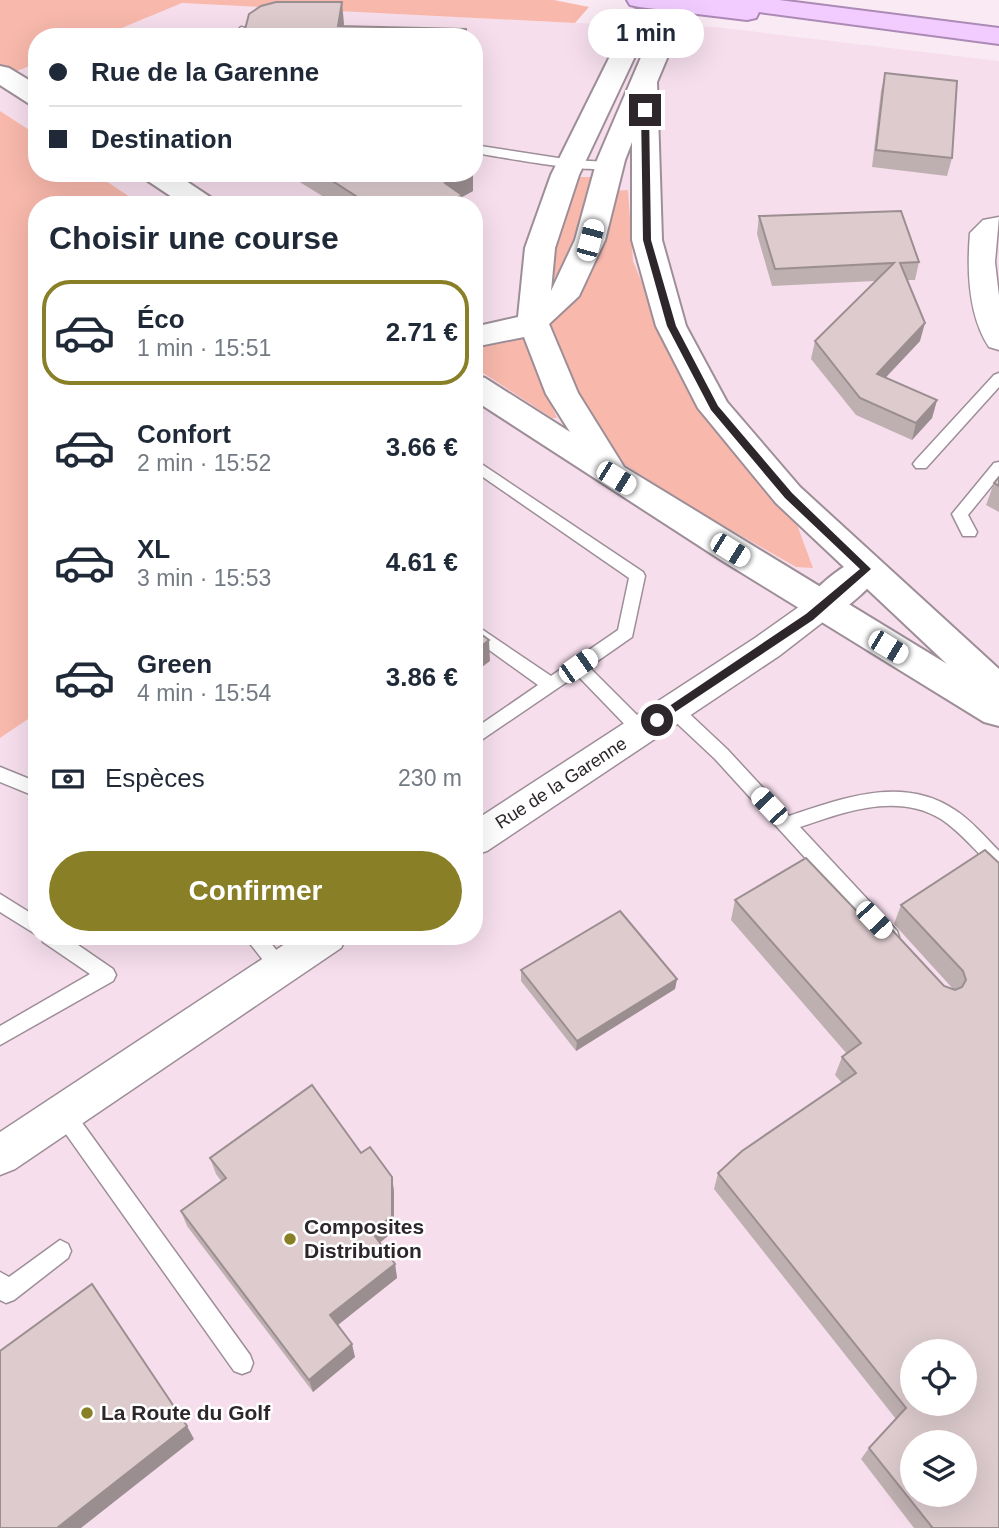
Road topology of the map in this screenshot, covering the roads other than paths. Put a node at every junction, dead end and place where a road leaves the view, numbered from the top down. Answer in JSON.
{"nodes":[{"id":1,"x":722,"y":0,"type":"edge"},
{"id":2,"x":877,"y":0,"type":"edge"},
{"id":3,"x":641,"y":8,"type":"edge"},
{"id":4,"x":783,"y":9,"type":"junction"},
{"id":5,"x":999,"y":15,"type":"edge"},
{"id":6,"x":670,"y":20,"type":"dead end"},
{"id":7,"x":999,"y":36,"type":"edge"},
{"id":8,"x":0,"y":74,"type":"edge"},
{"id":9,"x":645,"y":84,"type":"junction"},
{"id":10,"x":28,"y":91,"type":"edge"},
{"id":11,"x":483,"y":150,"type":"edge"},
{"id":12,"x":571,"y":164,"type":"junction"},
{"id":13,"x":610,"y":166,"type":"junction"},
{"id":14,"x":168,"y":182,"type":"edge"},
{"id":15,"x":190,"y":196,"type":"edge"},
{"id":16,"x":999,"y":225,"type":"edge"},
{"id":17,"x":533,"y":322,"type":"junction"},
{"id":18,"x":483,"y":335,"type":"edge"},
{"id":19,"x":999,"y":341,"type":"edge"},
{"id":20,"x":999,"y":378,"type":"edge"},
{"id":21,"x":483,"y":391,"type":"edge"},
{"id":22,"x":921,"y":464,"type":"dead end"},
{"id":23,"x":999,"y":467,"type":"edge"},
{"id":24,"x":483,"y":470,"type":"edge"},
{"id":25,"x":616,"y":478,"type":"junction"},
{"id":26,"x":970,"y":532,"type":"dead end"},
{"id":27,"x":866,"y":569,"type":"junction"},
{"id":28,"x":821,"y":607,"type":"junction"},
{"id":29,"x":483,"y":636,"type":"edge"},
{"id":30,"x":578,"y":666,"type":"junction"},
{"id":31,"x":551,"y":685,"type":"junction"},
{"id":32,"x":999,"y":691,"type":"edge"},
{"id":33,"x":673,"y":709,"type":"junction"},
{"id":34,"x":999,"y":713,"type":"edge"},
{"id":35,"x":641,"y":730,"type":"junction"},
{"id":36,"x":483,"y":732,"type":"edge"},
{"id":37,"x":0,"y":775,"type":"edge"},
{"id":38,"x":28,"y":786,"type":"edge"},
{"id":39,"x":786,"y":824,"type":"junction"},
{"id":40,"x":483,"y":834,"type":"edge"},
{"id":41,"x":999,"y":862,"type":"edge"},
{"id":42,"x":0,"y":902,"type":"edge"},
{"id":43,"x":28,"y":921,"type":"edge"},
{"id":44,"x":63,"y":945,"type":"edge"},
{"id":45,"x":261,"y":945,"type":"edge"},
{"id":46,"x":315,"y":945,"type":"edge"},
{"id":47,"x":898,"y":946,"type":"edge"},
{"id":48,"x":281,"y":968,"type":"junction"},
{"id":49,"x":0,"y":1036,"type":"edge"},
{"id":50,"x":63,"y":1113,"type":"junction"},
{"id":51,"x":0,"y":1155,"type":"edge"},
{"id":52,"x":60,"y":1251,"type":"dead end"},
{"id":53,"x":0,"y":1283,"type":"edge"},
{"id":54,"x":242,"y":1363,"type":"dead end"}],
"edges":[{"from":1,"to":4,"type":"highway"},
{"from":2,"to":5,"type":"highway"},
{"from":3,"to":4,"type":"highway"},
{"from":3,"to":12,"type":"main road"},
{"from":4,"to":7,"type":"highway"},
{"from":6,"to":9,"type":"main road"},
{"from":8,"to":10,"type":"main road"},
{"from":9,"to":13,"type":"main road"},
{"from":9,"to":27,"type":"main road"},
{"from":11,"to":12,"type":"lane"},
{"from":12,"to":13,"type":"lane"},
{"from":12,"to":17,"type":"main road"},
{"from":13,"to":17,"type":"main road"},
{"from":14,"to":15,"type":"main road"},
{"from":16,"to":19,"type":"street"},
{"from":17,"to":18,"type":"main road"},
{"from":17,"to":25,"type":"main road"},
{"from":20,"to":22,"type":"lane"},
{"from":21,"to":25,"type":"main road"},
{"from":23,"to":26,"type":"lane"},
{"from":24,"to":30,"type":"lane"},
{"from":25,"to":28,"type":"main road"},
{"from":27,"to":28,"type":"main road"},
{"from":27,"to":32,"type":"main road"},
{"from":28,"to":33,"type":"street","name":"Rue de la Garenne"},
{"from":28,"to":34,"type":"main road"},
{"from":29,"to":31,"type":"lane"},
{"from":30,"to":31,"type":"lane"},
{"from":30,"to":35,"type":"lane"},
{"from":31,"to":36,"type":"lane"},
{"from":33,"to":35,"type":"street","name":"Rue de la Garenne"},
{"from":33,"to":39,"type":"lane"},
{"from":35,"to":40,"type":"street","name":"Rue de la Garenne"},
{"from":37,"to":38,"type":"lane"},
{"from":39,"to":41,"type":"lane"},
{"from":39,"to":47,"type":"lane"},
{"from":42,"to":43,"type":"lane"},
{"from":44,"to":49,"type":"lane"},
{"from":45,"to":48,"type":"lane"},
{"from":46,"to":48,"type":"street"},
{"from":48,"to":50,"type":"street"},
{"from":50,"to":51,"type":"street"},
{"from":50,"to":54,"type":"lane"},
{"from":52,"to":53,"type":"lane"}]}
